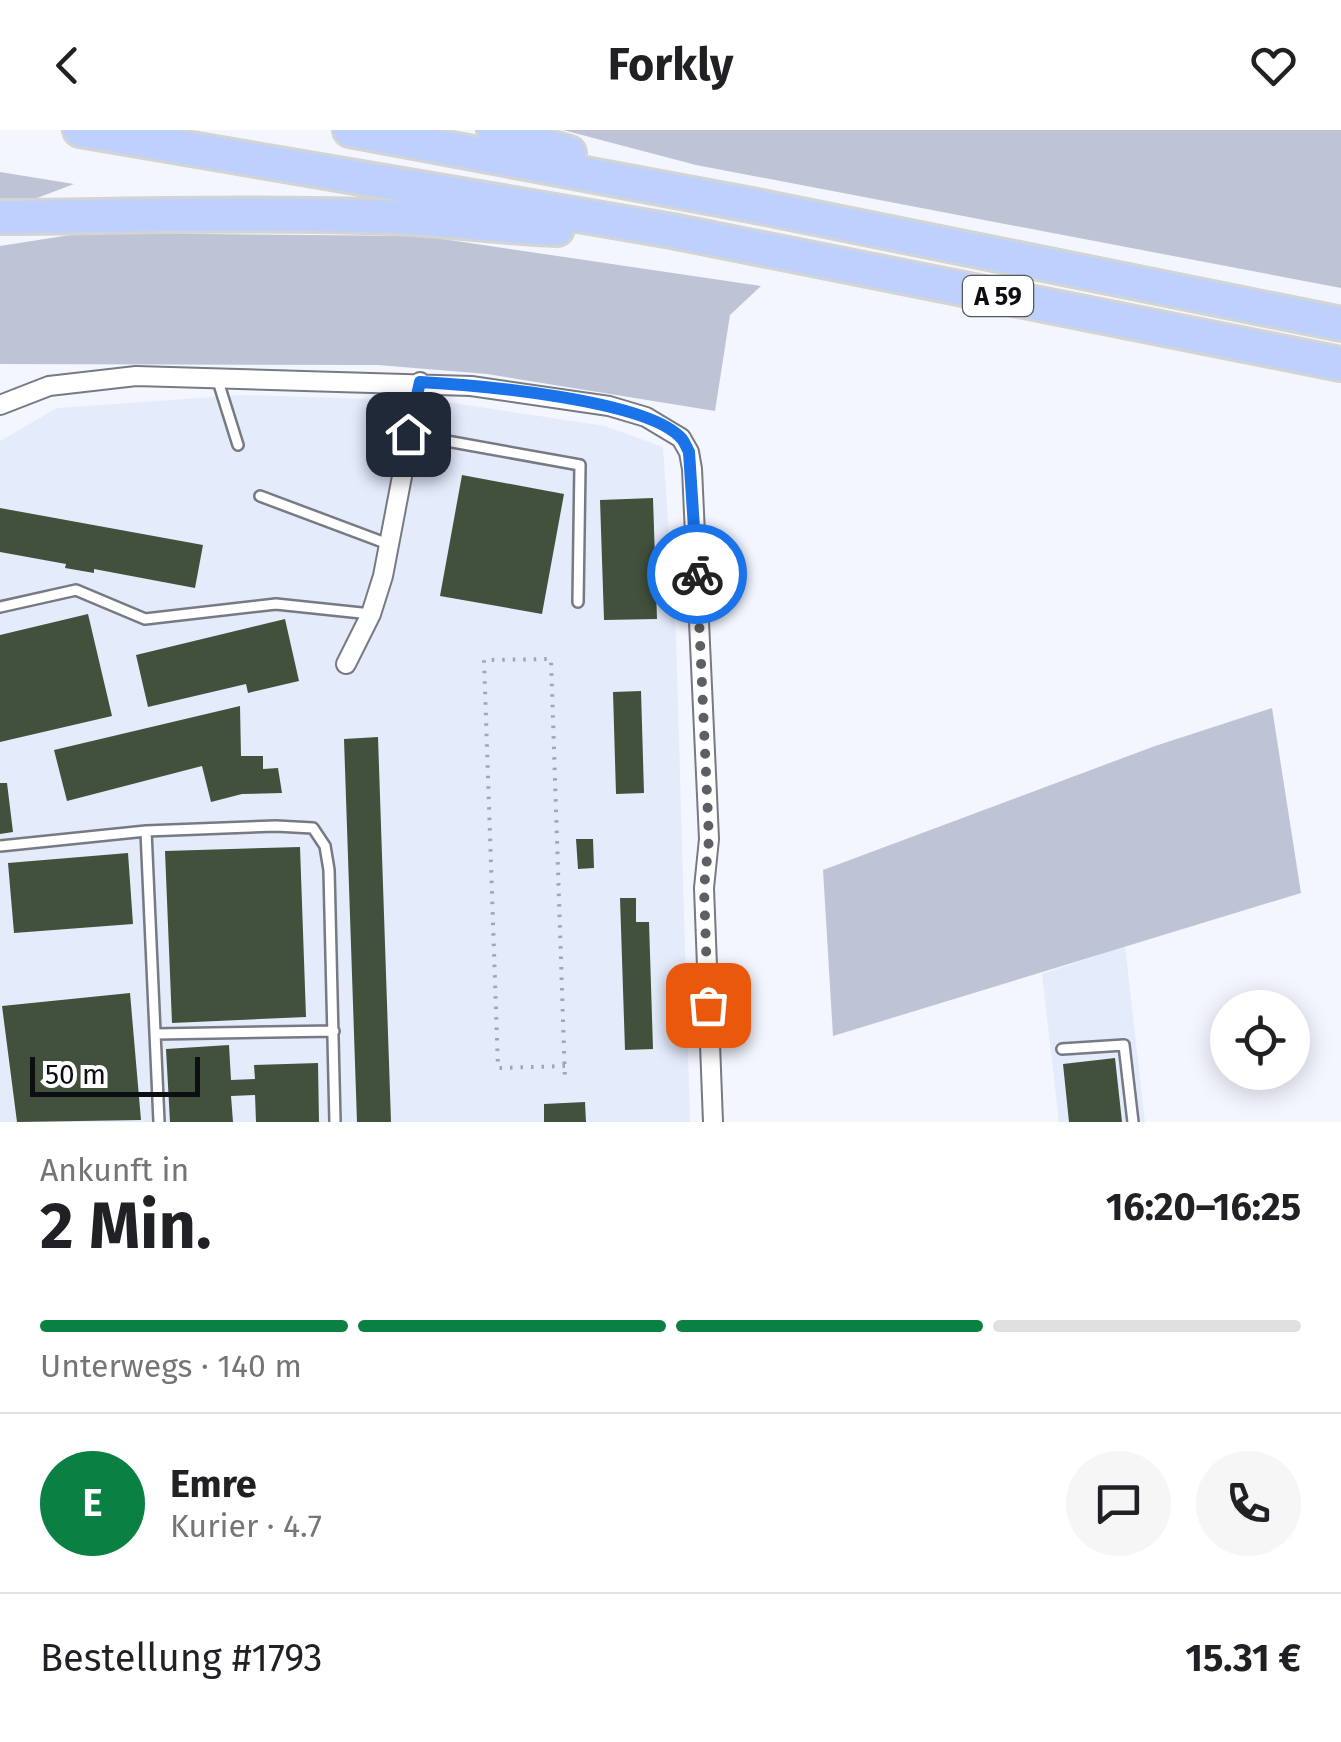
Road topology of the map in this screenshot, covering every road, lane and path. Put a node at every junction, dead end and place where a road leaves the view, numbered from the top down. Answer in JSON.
{"nodes":[{"id":1,"x":80,"y":130,"type":"edge"},
{"id":2,"x":350,"y":130,"type":"edge"},
{"id":3,"x":494,"y":130,"type":"edge"},
{"id":4,"x":751,"y":205,"type":"junction"},
{"id":5,"x":0,"y":217,"type":"edge"},
{"id":6,"x":672,"y":231,"type":"junction"},
{"id":7,"x":1341,"y":324,"type":"edge"},
{"id":8,"x":1341,"y":364,"type":"edge"},
{"id":9,"x":217,"y":378,"type":"junction"},
{"id":10,"x":420,"y":382,"type":"junction"},
{"id":11,"x":0,"y":404,"type":"edge"},
{"id":12,"x":408,"y":434,"type":"junction"},
{"id":13,"x":238,"y":445,"type":"dead end"},
{"id":14,"x":260,"y":496,"type":"dead end"},
{"id":15,"x":391,"y":545,"type":"junction"},
{"id":16,"x":578,"y":602,"type":"dead end"},
{"id":17,"x":0,"y":607,"type":"edge"},
{"id":18,"x":370,"y":614,"type":"junction"},
{"id":19,"x":346,"y":664,"type":"dead end"},
{"id":20,"x":146,"y":831,"type":"junction"},
{"id":21,"x":0,"y":846,"type":"edge"},
{"id":22,"x":334,"y":1031,"type":"junction"},
{"id":23,"x":156,"y":1034,"type":"junction"},
{"id":24,"x":1062,"y":1049,"type":"dead end"},
{"id":25,"x":564,"y":1066,"type":"junction"},
{"id":26,"x":565,"y":1080,"type":"dead end"},
{"id":27,"x":159,"y":1122,"type":"edge"},
{"id":28,"x":336,"y":1122,"type":"edge"},
{"id":29,"x":713,"y":1122,"type":"edge"},
{"id":30,"x":1133,"y":1122,"type":"edge"}],
"edges":[{"from":1,"to":6,"type":"highway","number":"A 59"},
{"from":2,"to":4,"type":"highway","number":"A 59"},
{"from":3,"to":4,"type":"highway"},
{"from":4,"to":7,"type":"highway","number":"A 59"},
{"from":5,"to":6,"type":"highway"},
{"from":6,"to":8,"type":"highway","number":"A 59"},
{"from":9,"to":10,"type":"street"},
{"from":9,"to":11,"type":"street"},
{"from":9,"to":13,"type":"lane"},
{"from":10,"to":12,"type":"street"},
{"from":10,"to":29,"type":"street"},
{"from":12,"to":15,"type":"street"},
{"from":12,"to":16,"type":"lane"},
{"from":14,"to":15,"type":"lane"},
{"from":15,"to":18,"type":"street"},
{"from":17,"to":18,"type":"lane"},
{"from":18,"to":19,"type":"street"},
{"from":20,"to":21,"type":"lane"},
{"from":20,"to":22,"type":"lane"},
{"from":20,"to":23,"type":"lane"},
{"from":22,"to":23,"type":"lane"},
{"from":22,"to":28,"type":"lane"},
{"from":23,"to":27,"type":"lane"},
{"from":24,"to":30,"type":"lane"},
{"from":25,"to":25,"type":"path"},
{"from":25,"to":26,"type":"path"}]}
